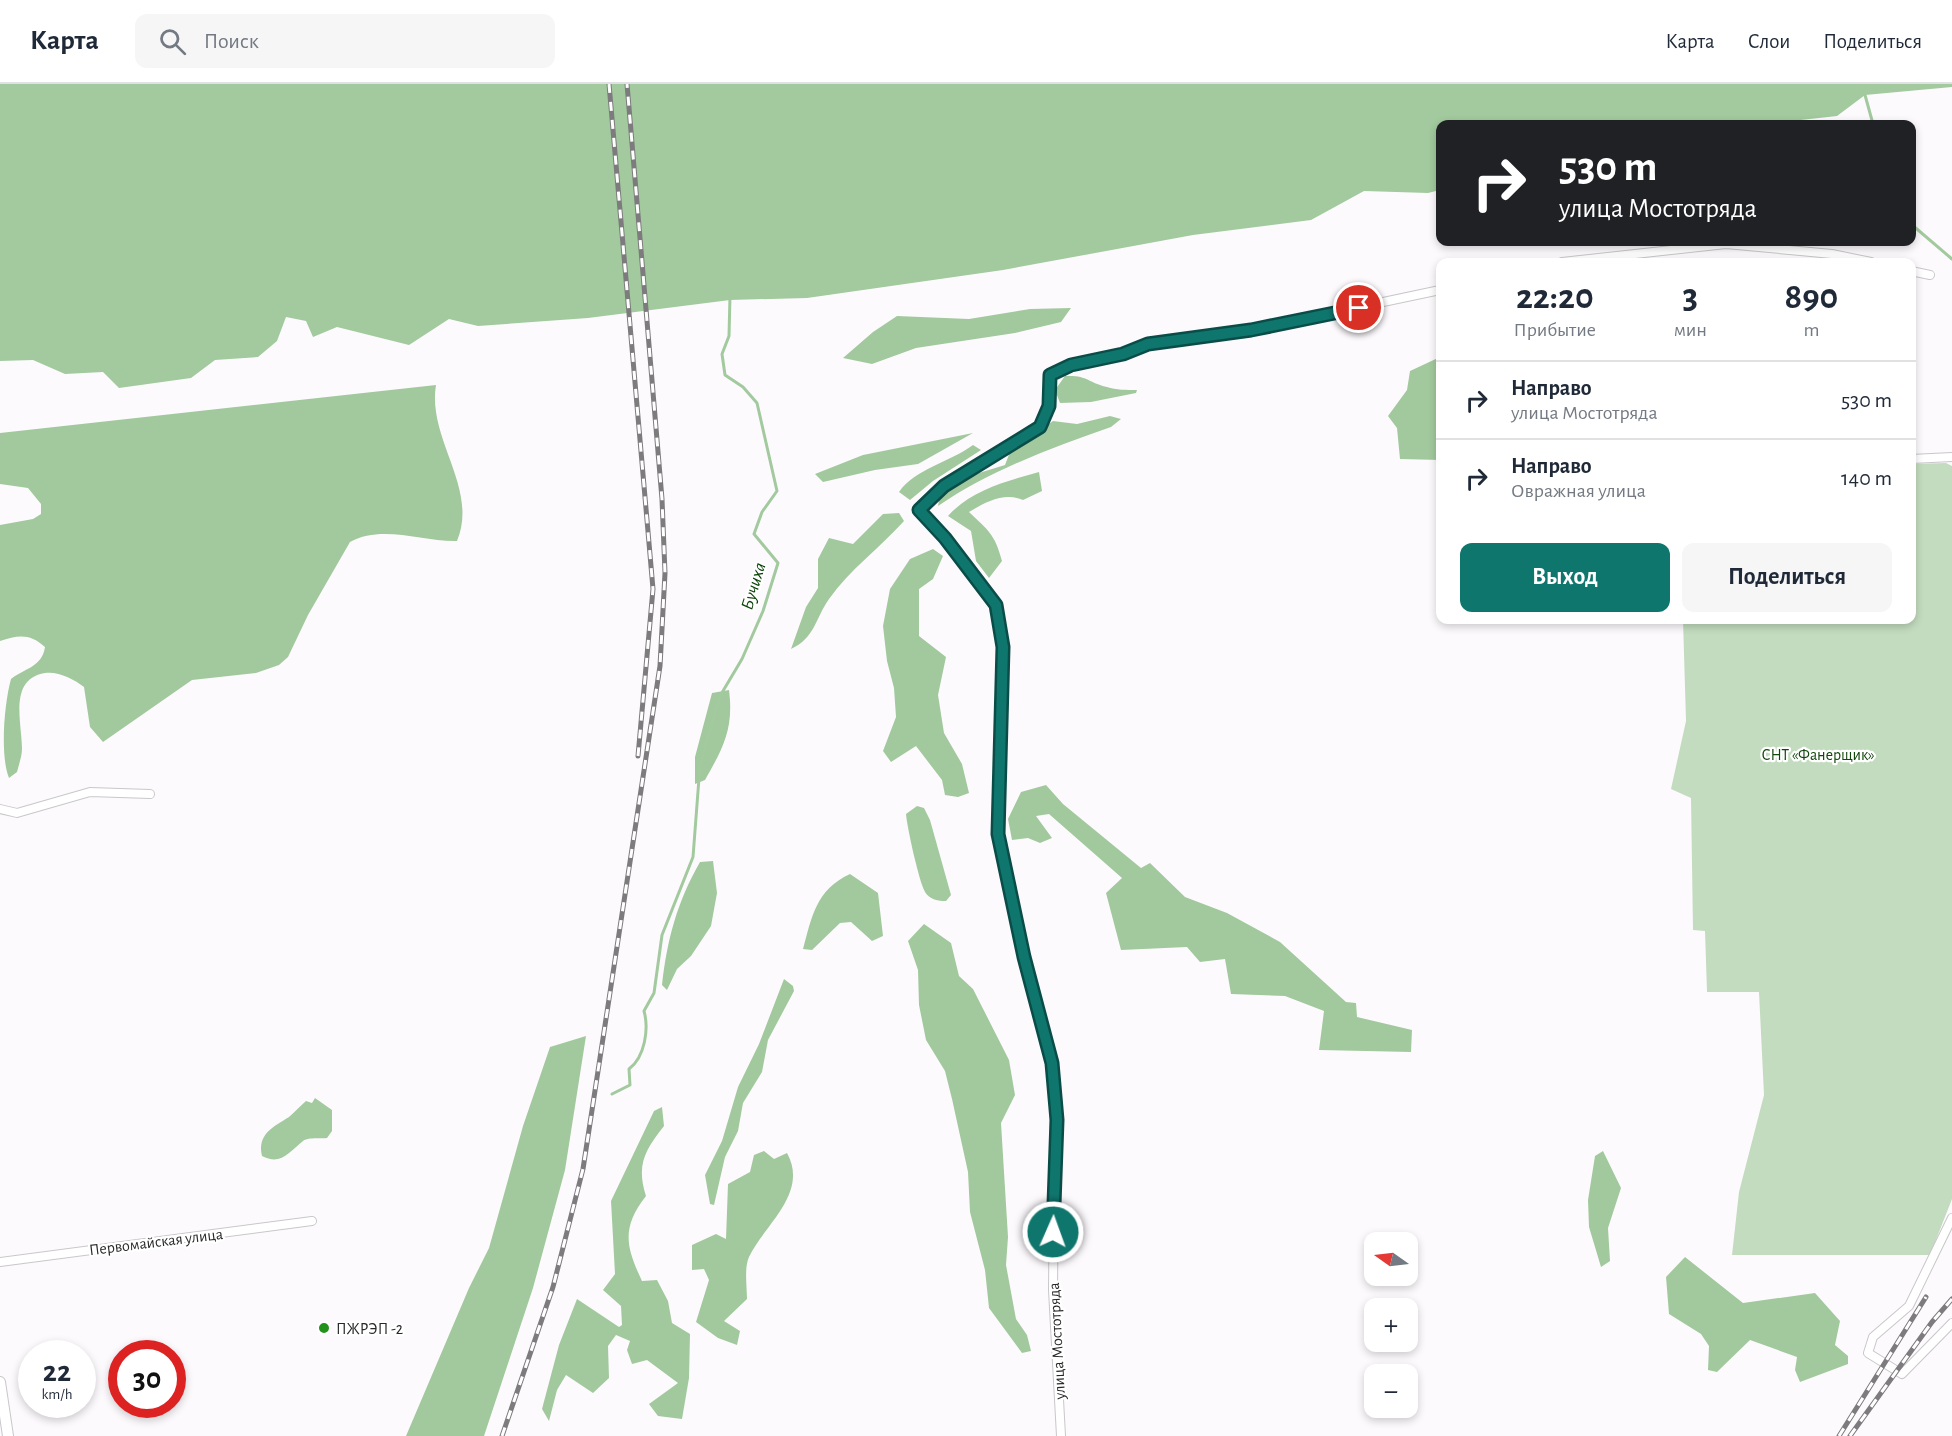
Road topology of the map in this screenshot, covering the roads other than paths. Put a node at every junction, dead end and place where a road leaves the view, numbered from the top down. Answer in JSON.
{"nodes":[{"id":1,"x":1708,"y":246,"type":"edge"},
{"id":2,"x":1747,"y":246,"type":"edge"},
{"id":3,"x":1598,"y":258,"type":"edge"},
{"id":4,"x":1852,"y":258,"type":"edge"},
{"id":5,"x":1916,"y":272,"type":"edge"},
{"id":6,"x":1930,"y":275,"type":"dead end"},
{"id":7,"x":1436,"y":291,"type":"edge"},
{"id":8,"x":1952,"y":457,"type":"edge"},
{"id":9,"x":1916,"y":459,"type":"edge"},
{"id":10,"x":150,"y":794,"type":"dead end"},
{"id":11,"x":0,"y":809,"type":"edge"},
{"id":12,"x":1952,"y":1218,"type":"edge"},
{"id":13,"x":312,"y":1221,"type":"dead end"},
{"id":14,"x":0,"y":1262,"type":"edge"},
{"id":15,"x":1952,"y":1323,"type":"edge"},
{"id":16,"x":0,"y":1382,"type":"edge"},
{"id":17,"x":8,"y":1436,"type":"edge"},
{"id":18,"x":1061,"y":1436,"type":"edge"}],
"edges":[{"from":1,"to":3,"type":"street"},
{"from":2,"to":4,"type":"street"},
{"from":5,"to":6,"type":"street"},
{"from":7,"to":18,"type":"street","name":"улица Мостотряда"},
{"from":8,"to":9,"type":"street"},
{"from":10,"to":11,"type":"street"},
{"from":12,"to":15,"type":"street"},
{"from":13,"to":14,"type":"street","name":"Первомайская улица"},
{"from":16,"to":17,"type":"street"}]}
